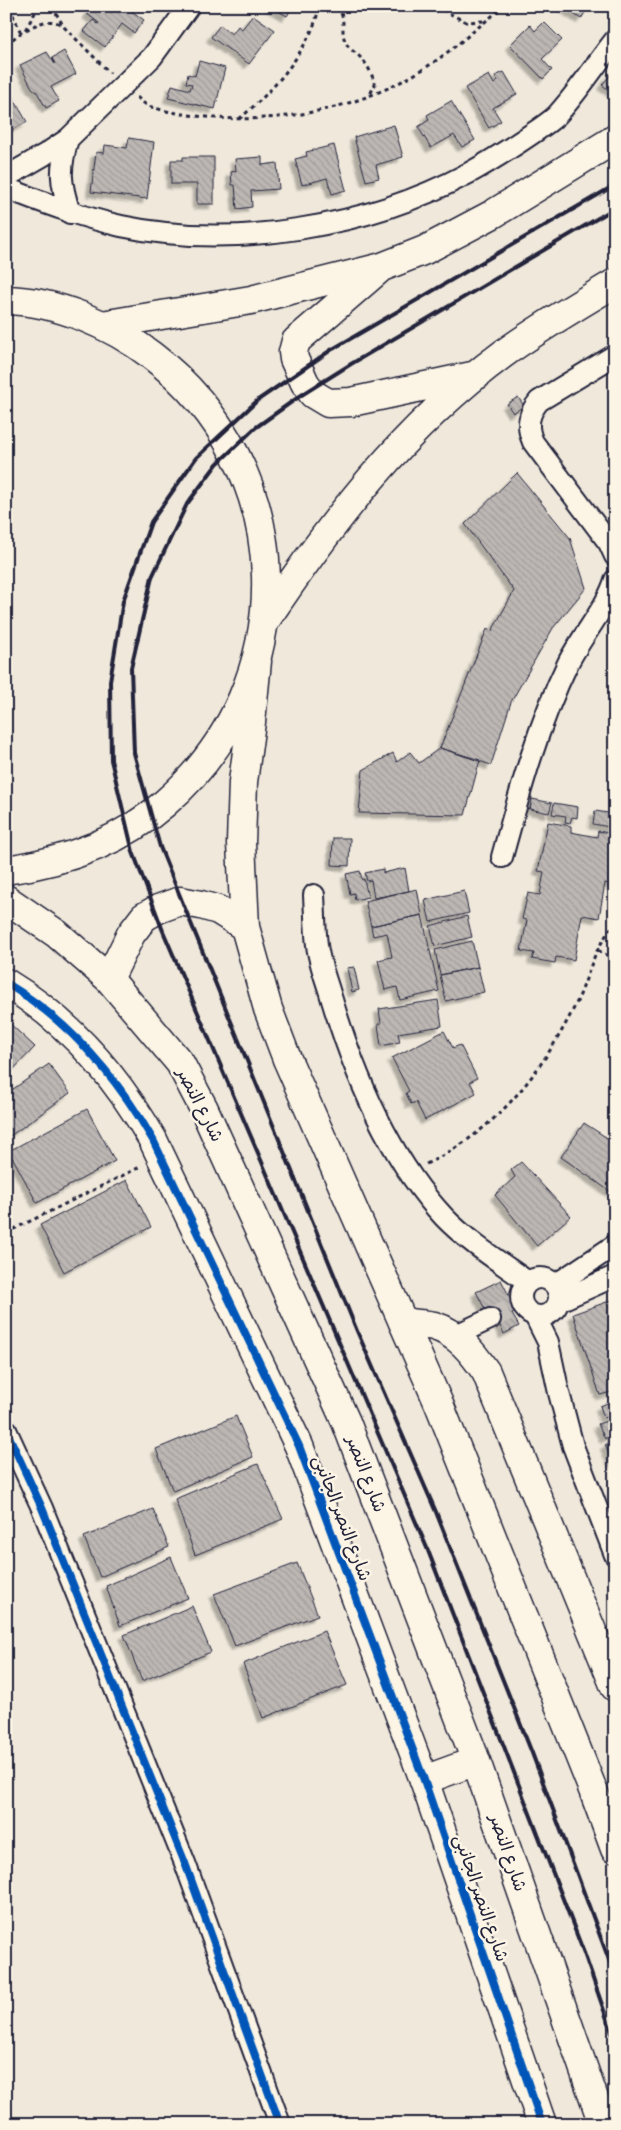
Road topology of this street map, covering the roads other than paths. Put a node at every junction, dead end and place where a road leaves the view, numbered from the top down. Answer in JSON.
{"nodes":[{"id":1,"x":189,"y":6,"type":"edge"},
{"id":2,"x":615,"y":40,"type":"edge"},
{"id":3,"x":68,"y":139,"type":"junction"},
{"id":4,"x":615,"y":139,"type":"edge"},
{"id":5,"x":6,"y":177,"type":"edge"},
{"id":6,"x":6,"y":188,"type":"edge"},
{"id":7,"x":70,"y":213,"type":"junction"},
{"id":8,"x":382,"y":267,"type":"junction"},
{"id":9,"x":615,"y":283,"type":"edge"},
{"id":10,"x":6,"y":284,"type":"edge"},
{"id":11,"x":6,"y":300,"type":"edge"},
{"id":12,"x":64,"y":310,"type":"junction"},
{"id":13,"x":102,"y":324,"type":"junction"},
{"id":14,"x":615,"y":355,"type":"edge"},
{"id":15,"x":478,"y":374,"type":"junction"},
{"id":16,"x":615,"y":556,"type":"edge"},
{"id":17,"x":615,"y":580,"type":"edge"},
{"id":18,"x":265,"y":621,"type":"junction"},
{"id":19,"x":256,"y":660,"type":"junction"},
{"id":20,"x":502,"y":857,"type":"dead end"},
{"id":21,"x":6,"y":870,"type":"edge"},
{"id":22,"x":314,"y":896,"type":"dead end"},
{"id":23,"x":6,"y":899,"type":"edge"},
{"id":24,"x":245,"y":927,"type":"junction"},
{"id":25,"x":108,"y":978,"type":"junction"},
{"id":26,"x":6,"y":984,"type":"edge"},
{"id":27,"x":615,"y":1246,"type":"edge"},
{"id":28,"x":615,"y":1276,"type":"edge"},
{"id":29,"x":583,"y":1278,"type":"junction"},
{"id":30,"x":528,"y":1282,"type":"junction"},
{"id":31,"x":556,"y":1298,"type":"junction"},
{"id":32,"x":524,"y":1308,"type":"junction"},
{"id":33,"x":490,"y":1319,"type":"tunnel mouth"},
{"id":34,"x":403,"y":1322,"type":"junction"},
{"id":35,"x":454,"y":1336,"type":"junction"},
{"id":36,"x":548,"y":1342,"type":"junction"},
{"id":37,"x":6,"y":1430,"type":"edge"},
{"id":38,"x":615,"y":1555,"type":"edge"},
{"id":39,"x":615,"y":1687,"type":"edge"},
{"id":40,"x":476,"y":1761,"type":"junction"},
{"id":41,"x":424,"y":1780,"type":"junction"},
{"id":42,"x":615,"y":1849,"type":"edge"},
{"id":43,"x":280,"y":2124,"type":"edge"},
{"id":44,"x":542,"y":2124,"type":"edge"},
{"id":45,"x":603,"y":2124,"type":"edge"}],
"edges":[{"from":1,"to":3,"type":"street"},
{"from":2,"to":7,"type":"street"},
{"from":3,"to":5,"type":"street"},
{"from":3,"to":7,"type":"street"},
{"from":4,"to":8,"type":"main road"},
{"from":6,"to":7,"type":"street"},
{"from":8,"to":13,"type":"main road"},
{"from":8,"to":15,"type":"main road"},
{"from":9,"to":15,"type":"main road"},
{"from":10,"to":12,"type":"main road"},
{"from":11,"to":12,"type":"main road"},
{"from":12,"to":13,"type":"main road"},
{"from":13,"to":18,"type":"main road"},
{"from":14,"to":16,"type":"street"},
{"from":15,"to":18,"type":"main road"},
{"from":17,"to":20,"type":"street"},
{"from":18,"to":19,"type":"main road"},
{"from":19,"to":21,"type":"main road"},
{"from":19,"to":24,"type":"main road"},
{"from":22,"to":30,"type":"street"},
{"from":23,"to":25,"type":"main road","name":"شارع النصر"},
{"from":24,"to":25,"type":"main road"},
{"from":24,"to":34,"type":"main road"},
{"from":25,"to":40,"type":"main road","name":"شارع النصر"},
{"from":26,"to":41,"type":"main road","name":"شارع النصر الجانبى"},
{"from":27,"to":29,"type":"street"},
{"from":28,"to":29,"type":"street"},
{"from":29,"to":31,"type":"street"},
{"from":30,"to":31,"type":"street"},
{"from":30,"to":32,"type":"street"},
{"from":31,"to":32,"type":"street"},
{"from":31,"to":36,"type":"street"},
{"from":32,"to":36,"type":"street"},
{"from":33,"to":35,"type":"street"},
{"from":34,"to":35,"type":"main road"},
{"from":34,"to":42,"type":"main road"},
{"from":35,"to":39,"type":"main road"},
{"from":36,"to":38,"type":"street"},
{"from":37,"to":43,"type":"street"},
{"from":40,"to":41,"type":"main road"},
{"from":40,"to":45,"type":"main road","name":"شارع النصر"},
{"from":41,"to":44,"type":"main road","name":"شارع النصر الجانبى"}]}
